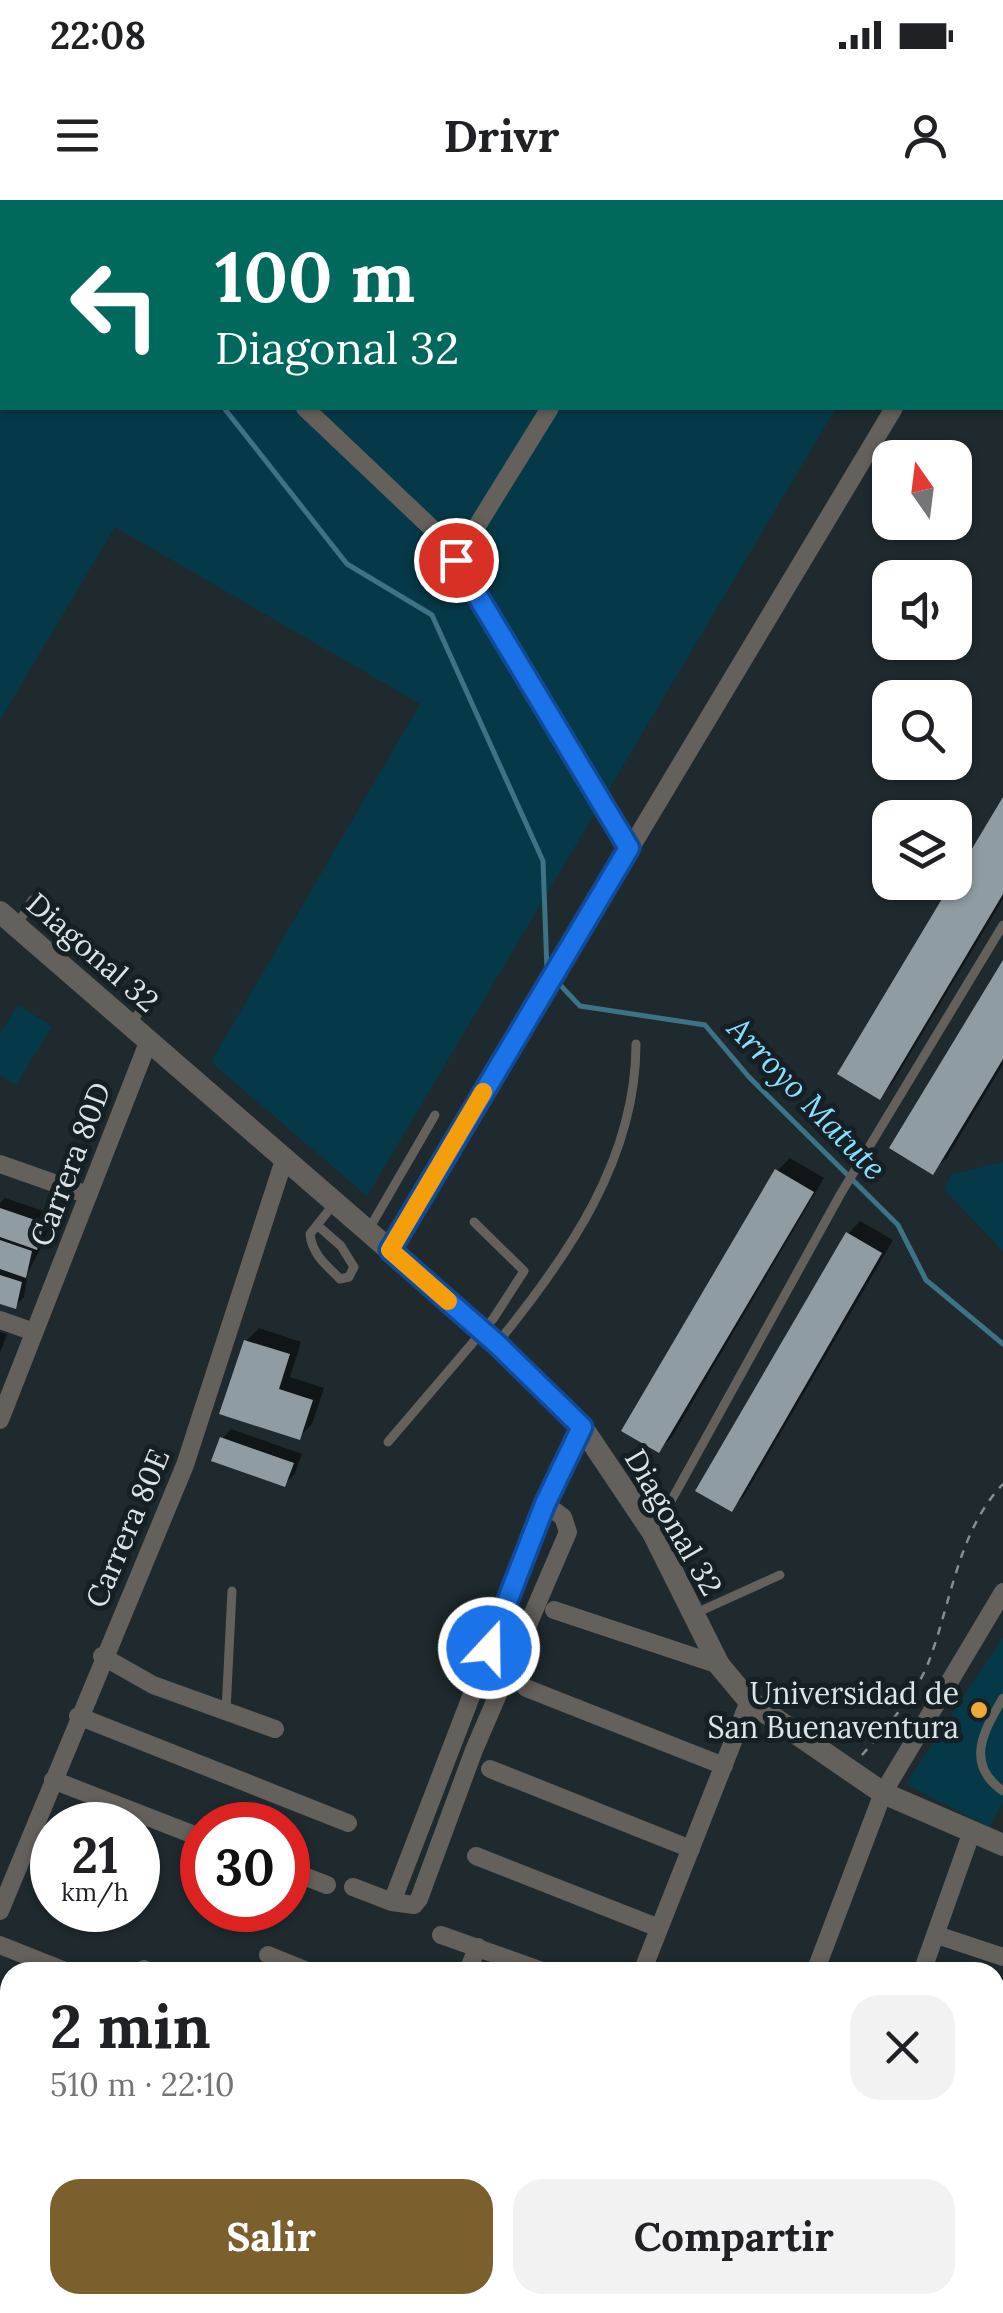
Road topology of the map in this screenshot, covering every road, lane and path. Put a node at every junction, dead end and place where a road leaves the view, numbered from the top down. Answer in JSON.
{"nodes":[{"id":1,"x":307,"y":410,"type":"edge"},
{"id":2,"x":549,"y":410,"type":"edge"},
{"id":3,"x":893,"y":410,"type":"edge"},
{"id":4,"x":456,"y":560,"type":"junction"},
{"id":5,"x":629,"y":848,"type":"junction"},
{"id":6,"x":32,"y":900,"type":"dead end"},
{"id":7,"x":9,"y":918,"type":"edge"},
{"id":8,"x":1003,"y":925,"type":"edge"},
{"id":9,"x":142,"y":1023,"type":"junction"},
{"id":10,"x":636,"y":1044,"type":"dead end"},
{"id":11,"x":435,"y":1115,"type":"dead end"},
{"id":12,"x":284,"y":1160,"type":"junction"},
{"id":13,"x":0,"y":1164,"type":"edge"},
{"id":14,"x":88,"y":1195,"type":"junction"},
{"id":15,"x":335,"y":1203,"type":"junction"},
{"id":16,"x":474,"y":1222,"type":"dead end"},
{"id":17,"x":317,"y":1225,"type":"junction"},
{"id":18,"x":368,"y":1231,"type":"junction"},
{"id":19,"x":390,"y":1250,"type":"junction"},
{"id":20,"x":0,"y":1320,"type":"edge"},
{"id":21,"x":34,"y":1332,"type":"junction"},
{"id":22,"x":490,"y":1337,"type":"junction"},
{"id":23,"x":0,"y":1420,"type":"edge"},
{"id":24,"x":582,"y":1427,"type":"junction"},
{"id":25,"x":388,"y":1442,"type":"dead end"},
{"id":26,"x":1003,"y":1484,"type":"edge"},
{"id":27,"x":545,"y":1504,"type":"junction"},
{"id":28,"x":654,"y":1533,"type":"junction"},
{"id":29,"x":780,"y":1575,"type":"dead end"},
{"id":30,"x":232,"y":1591,"type":"dead end"},
{"id":31,"x":1003,"y":1592,"type":"edge"},
{"id":32,"x":554,"y":1610,"type":"dead end"},
{"id":33,"x":694,"y":1614,"type":"junction"},
{"id":34,"x":102,"y":1656,"type":"junction"},
{"id":35,"x":719,"y":1666,"type":"junction"},
{"id":36,"x":526,"y":1688,"type":"dead end"},
{"id":37,"x":1003,"y":1698,"type":"edge"},
{"id":38,"x":750,"y":1701,"type":"junction"},
{"id":39,"x":226,"y":1711,"type":"junction"},
{"id":40,"x":78,"y":1716,"type":"junction"},
{"id":41,"x":275,"y":1728,"type":"dead end"},
{"id":42,"x":724,"y":1766,"type":"junction"},
{"id":43,"x":490,"y":1769,"type":"dead end"},
{"id":44,"x":848,"y":1771,"type":"junction"},
{"id":45,"x":52,"y":1780,"type":"junction"},
{"id":46,"x":1003,"y":1790,"type":"edge"},
{"id":47,"x":883,"y":1793,"type":"junction"},
{"id":48,"x":48,"y":1802,"type":"edge"},
{"id":49,"x":348,"y":1822,"type":"dead end"},
{"id":50,"x":180,"y":1829,"type":"edge"},
{"id":51,"x":971,"y":1834,"type":"junction"},
{"id":52,"x":1003,"y":1844,"type":"edge"},
{"id":53,"x":691,"y":1850,"type":"junction"},
{"id":54,"x":30,"y":1854,"type":"edge"},
{"id":55,"x":476,"y":1856,"type":"dead end"},
{"id":56,"x":310,"y":1879,"type":"edge"},
{"id":57,"x":327,"y":1886,"type":"dead end"},
{"id":58,"x":353,"y":1887,"type":"dead end"},
{"id":59,"x":392,"y":1902,"type":"junction"},
{"id":60,"x":0,"y":1911,"type":"edge"},
{"id":61,"x":659,"y":1928,"type":"junction"},
{"id":62,"x":441,"y":1934,"type":"dead end"},
{"id":63,"x":937,"y":1935,"type":"junction"},
{"id":64,"x":0,"y":1946,"type":"edge"},
{"id":65,"x":478,"y":1947,"type":"junction"},
{"id":66,"x":268,"y":1955,"type":"dead end"},
{"id":67,"x":1003,"y":1958,"type":"edge"},
{"id":68,"x":42,"y":1962,"type":"edge"},
{"id":69,"x":285,"y":1962,"type":"edge"},
{"id":70,"x":471,"y":1962,"type":"edge"},
{"id":71,"x":518,"y":1962,"type":"edge"},
{"id":72,"x":646,"y":1962,"type":"edge"},
{"id":73,"x":819,"y":1962,"type":"edge"},
{"id":74,"x":926,"y":1962,"type":"edge"}],
"edges":[{"from":1,"to":4,"type":"street"},
{"from":2,"to":4,"type":"street"},
{"from":3,"to":5,"type":"street"},
{"from":4,"to":5,"type":"street"},
{"from":5,"to":19,"type":"street"},
{"from":6,"to":7,"type":"lane"},
{"from":7,"to":9,"type":"street","name":"Diagonal 32"},
{"from":8,"to":28,"type":"lane"},
{"from":9,"to":12,"type":"street","name":"Diagonal 32"},
{"from":9,"to":14,"type":"street","name":"Carrera 80D"},
{"from":10,"to":22,"type":"lane"},
{"from":11,"to":18,"type":"lane"},
{"from":12,"to":15,"type":"street","name":"Diagonal 32"},
{"from":12,"to":34,"type":"street","name":"Carrera 80E"},
{"from":13,"to":14,"type":"street"},
{"from":14,"to":21,"type":"street","name":"Carrera 80D"},
{"from":15,"to":17,"type":"lane"},
{"from":15,"to":18,"type":"street","name":"Diagonal 32"},
{"from":16,"to":22,"type":"lane"},
{"from":17,"to":17,"type":"lane"},
{"from":18,"to":19,"type":"street","name":"Diagonal 32"},
{"from":19,"to":22,"type":"street","name":"Diagonal 32"},
{"from":20,"to":21,"type":"street"},
{"from":21,"to":23,"type":"street","name":"Carrera 80D"},
{"from":22,"to":24,"type":"street","name":"Diagonal 32"},
{"from":22,"to":25,"type":"lane"},
{"from":24,"to":27,"type":"street"},
{"from":24,"to":28,"type":"street","name":"Diagonal 32"},
{"from":26,"to":44,"type":"path"},
{"from":27,"to":59,"type":"street"},
{"from":27,"to":59,"type":"street"},
{"from":28,"to":33,"type":"street","name":"Diagonal 32"},
{"from":29,"to":33,"type":"lane"},
{"from":30,"to":39,"type":"lane"},
{"from":31,"to":47,"type":"street"},
{"from":32,"to":35,"type":"street"},
{"from":33,"to":35,"type":"street","name":"Diagonal 32"},
{"from":34,"to":39,"type":"street"},
{"from":34,"to":40,"type":"street","name":"Carrera 80E"},
{"from":35,"to":38,"type":"street","name":"Diagonal 32"},
{"from":36,"to":42,"type":"street"},
{"from":37,"to":46,"type":"lane"},
{"from":38,"to":42,"type":"street"},
{"from":38,"to":44,"type":"street","name":"Diagonal 32"},
{"from":39,"to":41,"type":"street"},
{"from":40,"to":45,"type":"street","name":"Carrera 80E"},
{"from":40,"to":49,"type":"street"},
{"from":42,"to":53,"type":"street"},
{"from":43,"to":53,"type":"street"},
{"from":44,"to":47,"type":"street","name":"Diagonal 32"},
{"from":45,"to":48,"type":"street","name":"Carrera 80E"},
{"from":45,"to":50,"type":"street"},
{"from":47,"to":51,"type":"street","name":"Diagonal 32"},
{"from":47,"to":73,"type":"street"},
{"from":51,"to":52,"type":"street","name":"Diagonal 32"},
{"from":51,"to":63,"type":"street"},
{"from":53,"to":61,"type":"street"},
{"from":54,"to":60,"type":"street","name":"Carrera 80E"},
{"from":55,"to":61,"type":"street"},
{"from":56,"to":57,"type":"street"},
{"from":58,"to":59,"type":"street"},
{"from":61,"to":72,"type":"street"},
{"from":62,"to":65,"type":"street"},
{"from":63,"to":67,"type":"street"},
{"from":63,"to":74,"type":"street"},
{"from":64,"to":68,"type":"street"},
{"from":65,"to":70,"type":"street"},
{"from":65,"to":71,"type":"street"},
{"from":66,"to":69,"type":"street"}]}
